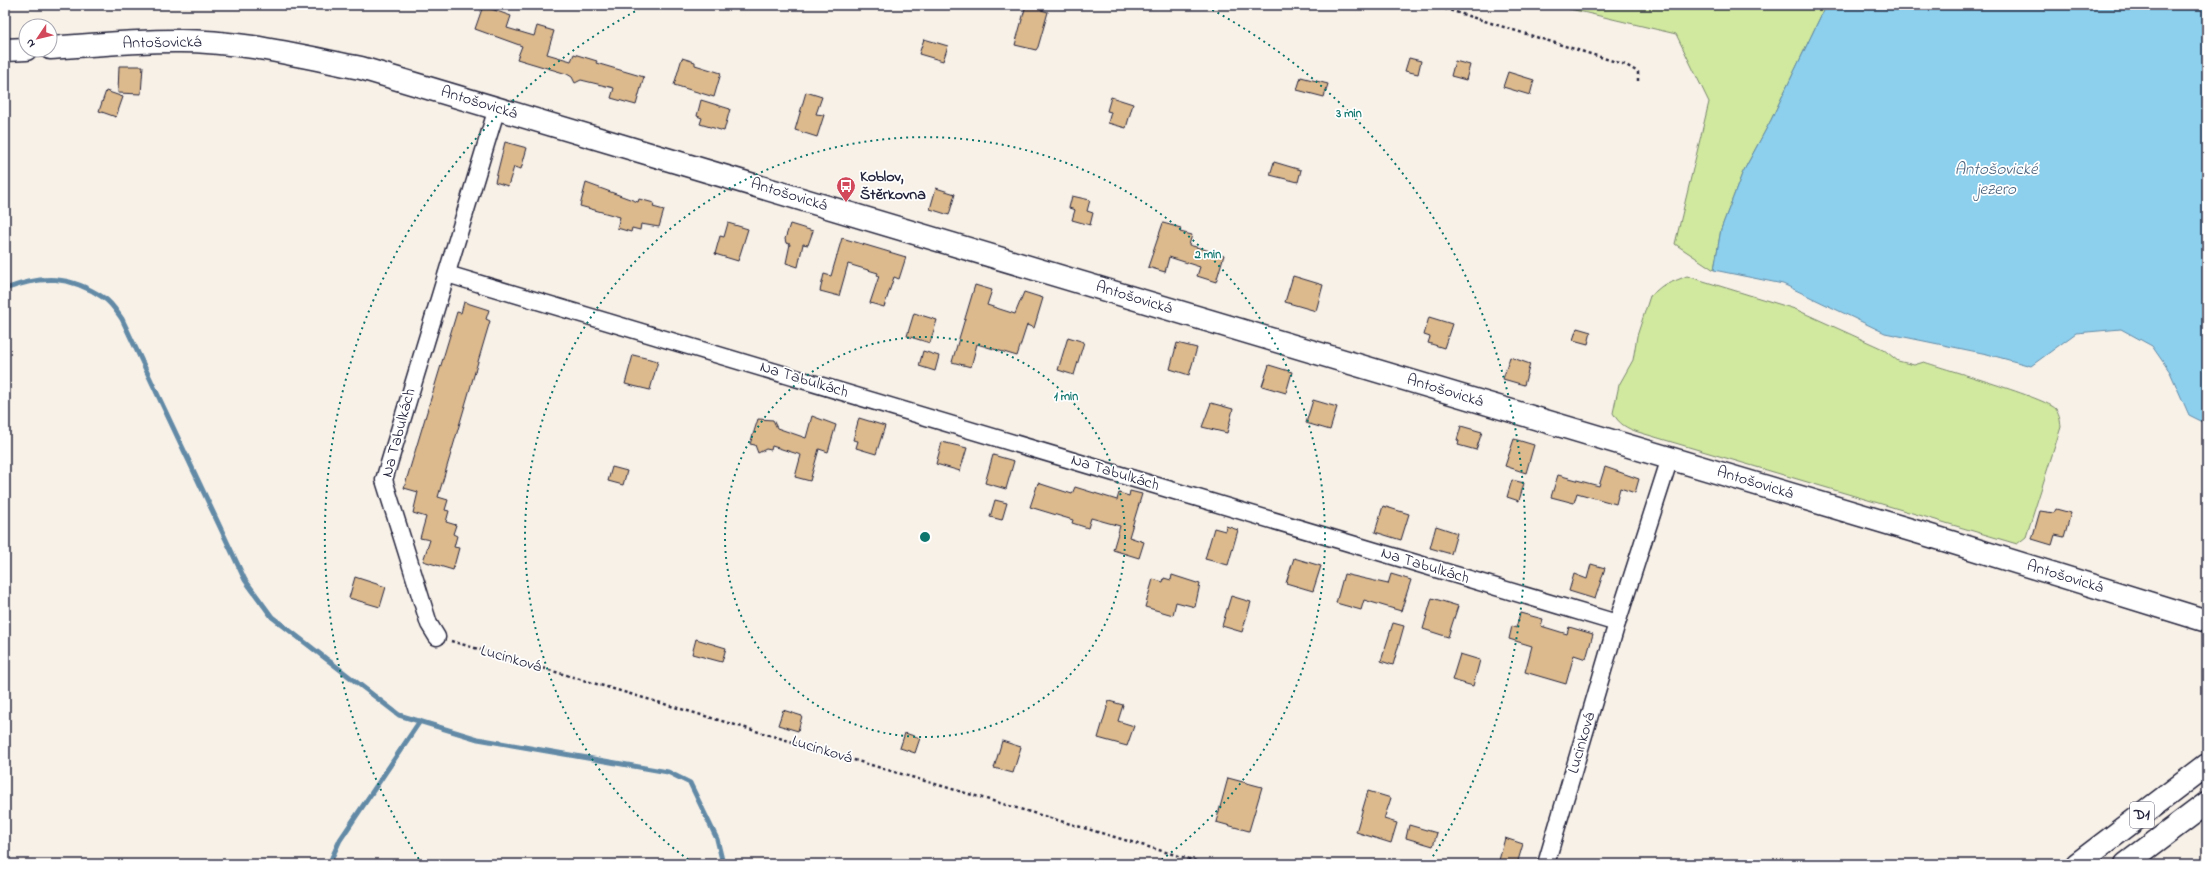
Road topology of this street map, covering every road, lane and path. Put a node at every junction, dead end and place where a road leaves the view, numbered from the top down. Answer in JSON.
{"nodes":[{"id":1,"x":1432,"y":5,"type":"edge"},
{"id":2,"x":58,"y":48,"type":"edge"},
{"id":3,"x":18,"y":49,"type":"edge"},
{"id":4,"x":5,"y":50,"type":"edge"},
{"id":5,"x":1638,"y":81,"type":"dead end"},
{"id":6,"x":497,"y":108,"type":"junction"},
{"id":7,"x":446,"y":274,"type":"junction"},
{"id":8,"x":1670,"y":458,"type":"junction"},
{"id":9,"x":2207,"y":621,"type":"edge"},
{"id":10,"x":1617,"y":623,"type":"junction"},
{"id":11,"x":436,"y":637,"type":"joint"},
{"id":12,"x":2207,"y":765,"type":"edge"},
{"id":13,"x":2207,"y":803,"type":"edge"},
{"id":14,"x":1206,"y":864,"type":"edge"},
{"id":15,"x":1546,"y":864,"type":"edge"},
{"id":16,"x":2077,"y":864,"type":"edge"},
{"id":17,"x":2126,"y":864,"type":"edge"}],
"edges":[{"from":1,"to":5,"type":"path"},
{"from":2,"to":6,"type":"main road","name":"Antošovická"},
{"from":3,"to":4,"type":"main road"},
{"from":6,"to":7,"type":"street","name":"Na Tabulkách"},
{"from":6,"to":8,"type":"main road","name":"Antošovická"},
{"from":7,"to":10,"type":"street","name":"Na Tabulkách"},
{"from":7,"to":11,"type":"street","name":"Na Tabulkách"},
{"from":8,"to":9,"type":"main road","name":"Antošovická"},
{"from":8,"to":10,"type":"street"},
{"from":10,"to":15,"type":"street","name":"Lucinková"},
{"from":11,"to":14,"type":"path","name":"Lucinková"},
{"from":12,"to":16,"type":"main road","number":"D1"},
{"from":13,"to":17,"type":"main road","number":"D1"}]}
